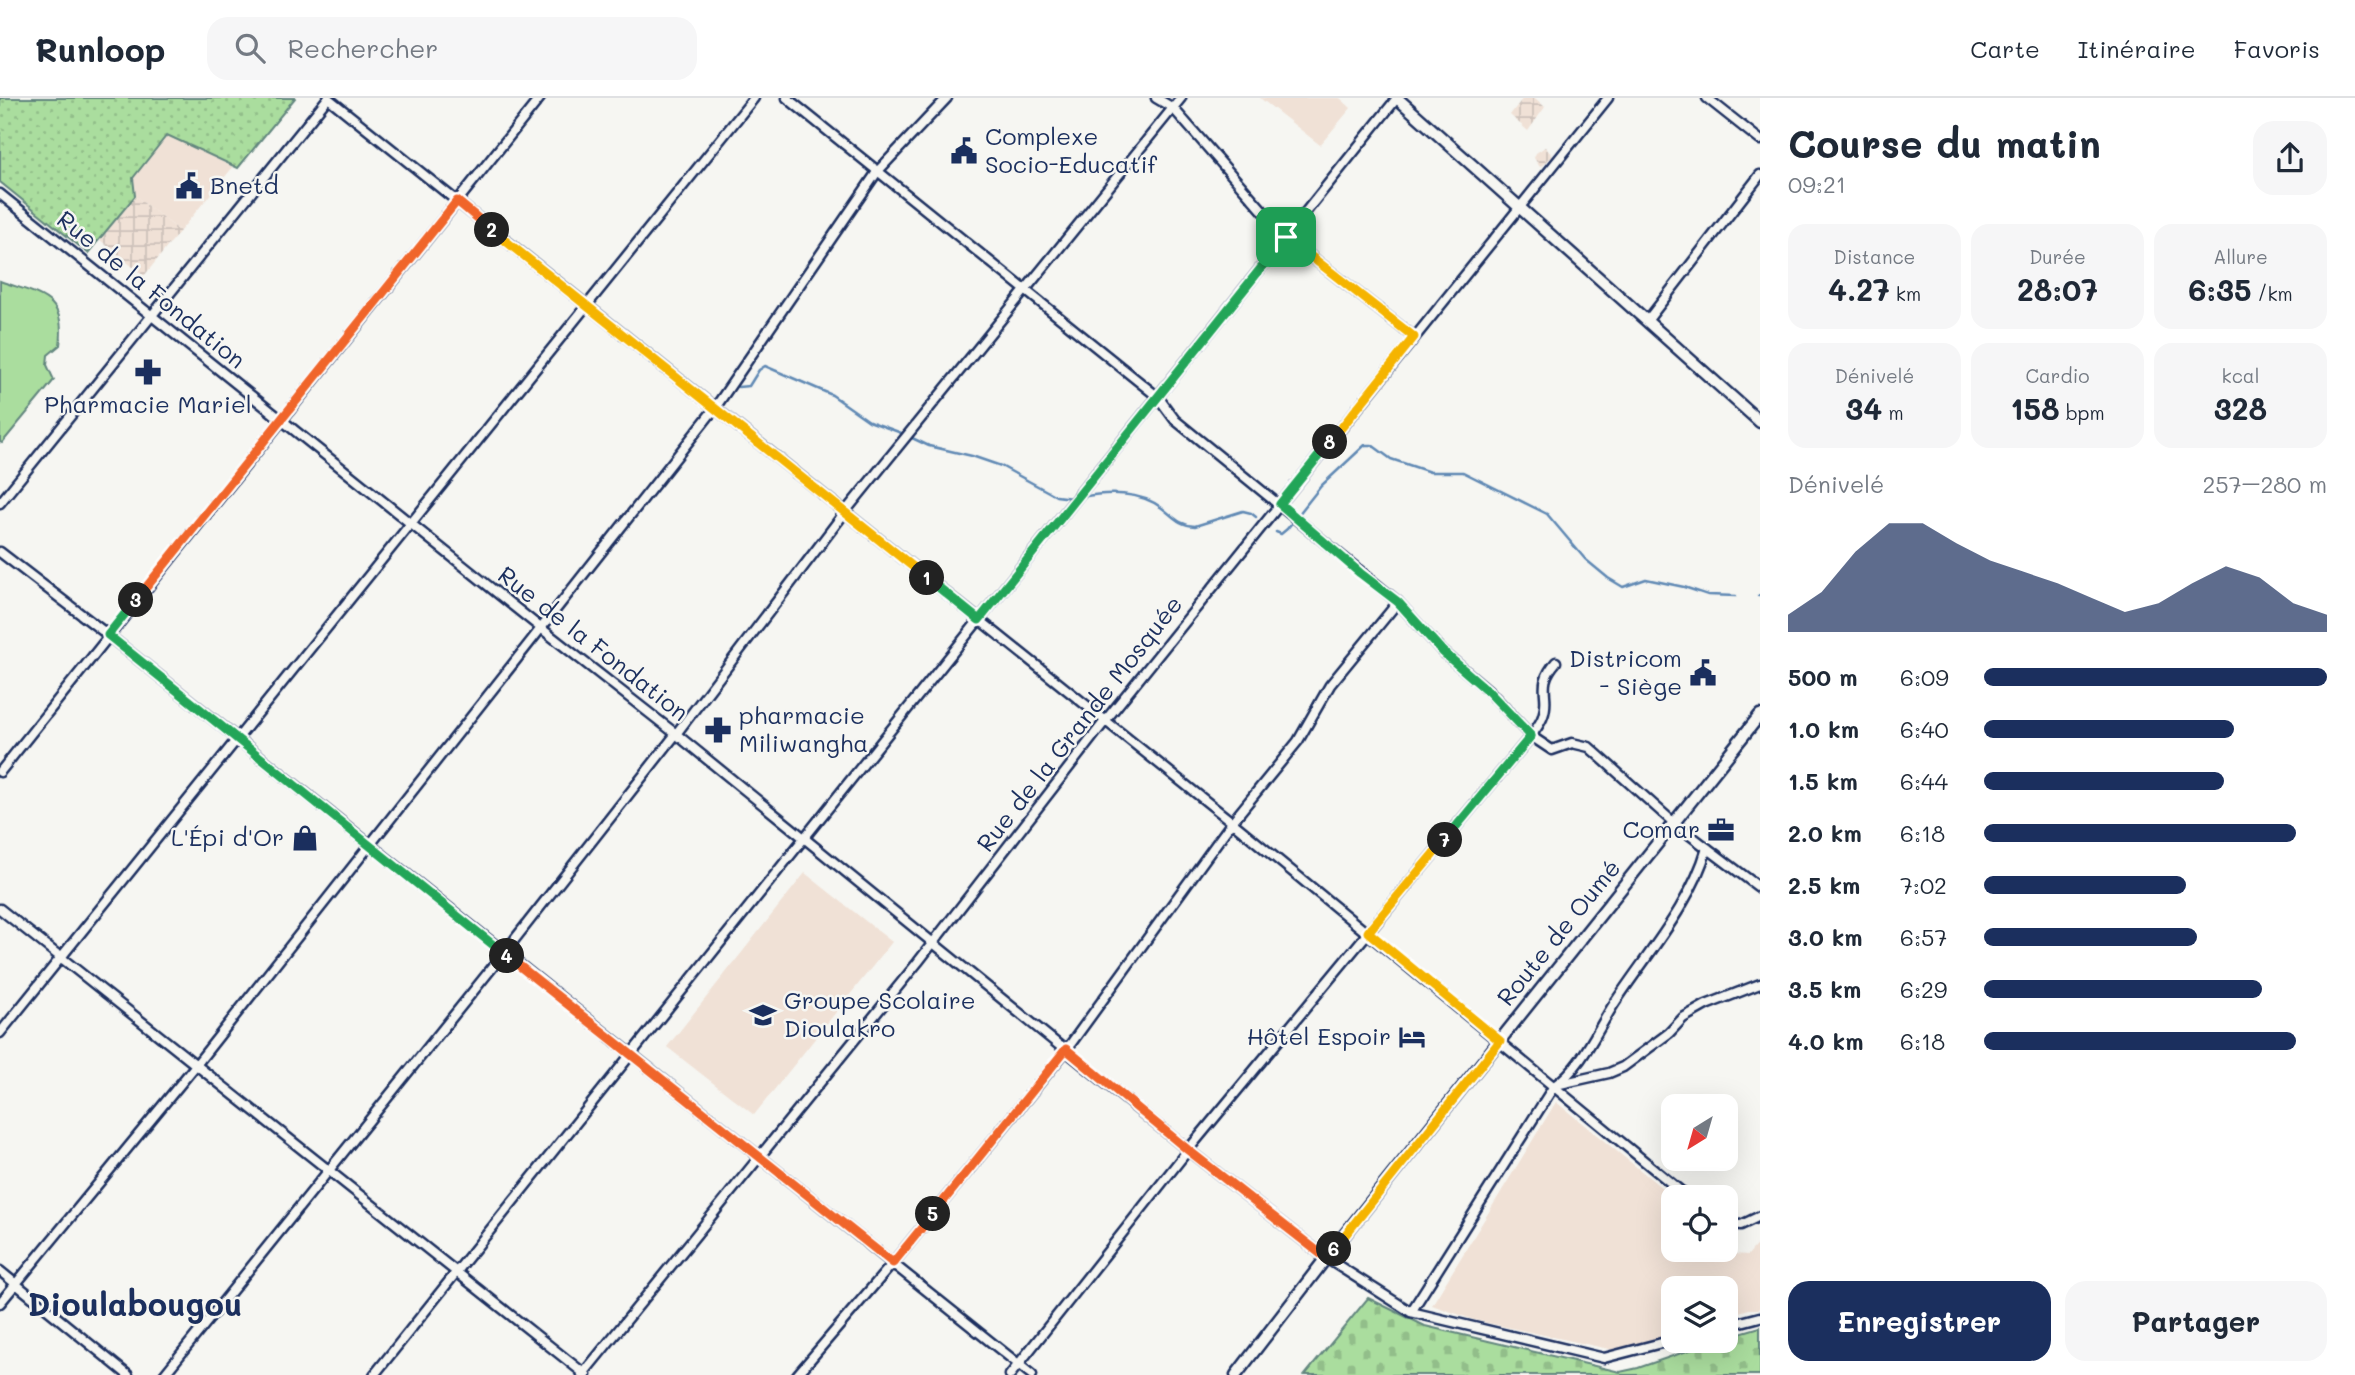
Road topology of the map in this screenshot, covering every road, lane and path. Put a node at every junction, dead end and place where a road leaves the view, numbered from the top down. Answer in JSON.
{"nodes":[{"id":1,"x":328,"y":98,"type":"edge"},
{"id":2,"x":540,"y":98,"type":"edge"},
{"id":3,"x":754,"y":98,"type":"edge"},
{"id":4,"x":787,"y":98,"type":"edge"},
{"id":5,"x":947,"y":98,"type":"edge"},
{"id":6,"x":1156,"y":98,"type":"edge"},
{"id":7,"x":1181,"y":98,"type":"edge"},
{"id":8,"x":1397,"y":98,"type":"edge"},
{"id":9,"x":1608,"y":98,"type":"edge"},
{"id":10,"x":1707,"y":98,"type":"edge"},
{"id":11,"x":1173,"y":108,"type":"junction"},
{"id":12,"x":1760,"y":140,"type":"edge"},
{"id":13,"x":877,"y":172,"type":"junction"},
{"id":14,"x":1760,"y":175,"type":"edge"},
{"id":15,"x":0,"y":194,"type":"edge"},
{"id":16,"x":457,"y":201,"type":"junction"},
{"id":17,"x":1520,"y":208,"type":"junction"},
{"id":18,"x":1286,"y":237,"type":"junction"},
{"id":19,"x":1025,"y":289,"type":"junction"},
{"id":20,"x":586,"y":305,"type":"junction"},
{"id":21,"x":152,"y":314,"type":"junction"},
{"id":22,"x":1647,"y":321,"type":"junction"},
{"id":23,"x":1414,"y":337,"type":"junction"},
{"id":24,"x":1158,"y":397,"type":"junction"},
{"id":25,"x":715,"y":408,"type":"junction"},
{"id":26,"x":282,"y":419,"type":"junction"},
{"id":27,"x":1760,"y":422,"type":"edge"},
{"id":28,"x":0,"y":503,"type":"edge"},
{"id":29,"x":1280,"y":504,"type":"junction"},
{"id":30,"x":845,"y":512,"type":"junction"},
{"id":31,"x":411,"y":523,"type":"junction"},
{"id":32,"x":0,"y":552,"type":"edge"},
{"id":33,"x":1398,"y":602,"type":"junction"},
{"id":34,"x":979,"y":620,"type":"junction"},
{"id":35,"x":542,"y":629,"type":"junction"},
{"id":36,"x":108,"y":635,"type":"junction"},
{"id":37,"x":1556,"y":662,"type":"dead end"},
{"id":38,"x":1760,"y":715,"type":"edge"},
{"id":39,"x":1105,"y":721,"type":"junction"},
{"id":40,"x":676,"y":734,"type":"junction"},
{"id":41,"x":1531,"y":736,"type":"junction"},
{"id":42,"x":236,"y":739,"type":"junction"},
{"id":43,"x":0,"y":772,"type":"edge"},
{"id":44,"x":1231,"y":822,"type":"junction"},
{"id":45,"x":1674,"y":823,"type":"junction"},
{"id":46,"x":804,"y":838,"type":"junction"},
{"id":47,"x":370,"y":847,"type":"junction"},
{"id":48,"x":1707,"y":848,"type":"junction"},
{"id":49,"x":1760,"y":888,"type":"edge"},
{"id":50,"x":0,"y":909,"type":"edge"},
{"id":51,"x":1368,"y":932,"type":"junction"},
{"id":52,"x":934,"y":942,"type":"junction"},
{"id":53,"x":504,"y":953,"type":"junction"},
{"id":54,"x":60,"y":957,"type":"junction"},
{"id":55,"x":1760,"y":984,"type":"edge"},
{"id":56,"x":0,"y":1033,"type":"edge"},
{"id":57,"x":1500,"y":1041,"type":"junction"},
{"id":58,"x":1066,"y":1049,"type":"junction"},
{"id":59,"x":631,"y":1053,"type":"junction"},
{"id":60,"x":196,"y":1065,"type":"junction"},
{"id":61,"x":1554,"y":1086,"type":"junction"},
{"id":62,"x":1188,"y":1150,"type":"junction"},
{"id":63,"x":760,"y":1159,"type":"junction"},
{"id":64,"x":330,"y":1171,"type":"junction"},
{"id":65,"x":1674,"y":1185,"type":"edge"},
{"id":66,"x":1760,"y":1216,"type":"edge"},
{"id":67,"x":1738,"y":1225,"type":"edge"},
{"id":68,"x":1326,"y":1258,"type":"junction"},
{"id":69,"x":893,"y":1263,"type":"junction"},
{"id":70,"x":0,"y":1271,"type":"edge"},
{"id":71,"x":456,"y":1272,"type":"junction"},
{"id":72,"x":15,"y":1284,"type":"junction"},
{"id":73,"x":0,"y":1303,"type":"edge"},
{"id":74,"x":1411,"y":1312,"type":"junction"},
{"id":75,"x":1760,"y":1317,"type":"edge"},
{"id":76,"x":1738,"y":1323,"type":"edge"},
{"id":77,"x":1661,"y":1343,"type":"edge"},
{"id":78,"x":1018,"y":1364,"type":"junction"},
{"id":79,"x":584,"y":1374,"type":"edge"},
{"id":80,"x":128,"y":1375,"type":"edge"},
{"id":81,"x":164,"y":1375,"type":"edge"},
{"id":82,"x":374,"y":1375,"type":"edge"},
{"id":83,"x":797,"y":1375,"type":"edge"},
{"id":84,"x":1010,"y":1375,"type":"edge"},
{"id":85,"x":1032,"y":1375,"type":"edge"},
{"id":86,"x":1236,"y":1375,"type":"edge"}],
"edges":[{"from":1,"to":16,"type":"street"},
{"from":1,"to":21,"type":"street"},
{"from":2,"to":16,"type":"street"},
{"from":3,"to":20,"type":"street"},
{"from":4,"to":13,"type":"street"},
{"from":5,"to":13,"type":"street"},
{"from":6,"to":11,"type":"street"},
{"from":7,"to":11,"type":"street"},
{"from":8,"to":17,"type":"main road"},
{"from":8,"to":18,"type":"street"},
{"from":9,"to":17,"type":"street","name":"Rue de la Grande Mosquée"},
{"from":10,"to":12,"type":"street"},
{"from":11,"to":18,"type":"street"},
{"from":11,"to":19,"type":"street"},
{"from":13,"to":19,"type":"street"},
{"from":13,"to":25,"type":"street"},
{"from":14,"to":22,"type":"street"},
{"from":15,"to":21,"type":"street","name":"Rue de la Fondation"},
{"from":16,"to":20,"type":"street"},
{"from":16,"to":26,"type":"street"},
{"from":17,"to":22,"type":"main road"},
{"from":17,"to":23,"type":"street","name":"Rue de la Grande Mosquée"},
{"from":18,"to":23,"type":"street"},
{"from":18,"to":24,"type":"street"},
{"from":19,"to":24,"type":"street"},
{"from":19,"to":30,"type":"street"},
{"from":20,"to":25,"type":"street"},
{"from":20,"to":31,"type":"street"},
{"from":21,"to":26,"type":"street","name":"Rue de la Fondation"},
{"from":21,"to":28,"type":"street"},
{"from":22,"to":27,"type":"main road"},
{"from":23,"to":29,"type":"street","name":"Rue de la Grande Mosquée"},
{"from":24,"to":29,"type":"street"},
{"from":24,"to":34,"type":"street"},
{"from":25,"to":30,"type":"street"},
{"from":25,"to":35,"type":"street"},
{"from":26,"to":31,"type":"street","name":"Rue de la Fondation"},
{"from":26,"to":36,"type":"street"},
{"from":29,"to":33,"type":"street"},
{"from":29,"to":39,"type":"street","name":"Rue de la Grande Mosquée"},
{"from":30,"to":34,"type":"street"},
{"from":30,"to":40,"type":"street"},
{"from":31,"to":35,"type":"street","name":"Rue de la Fondation"},
{"from":31,"to":42,"type":"street"},
{"from":32,"to":36,"type":"street"},
{"from":33,"to":41,"type":"street"},
{"from":33,"to":44,"type":"street"},
{"from":34,"to":39,"type":"street"},
{"from":34,"to":46,"type":"street"},
{"from":35,"to":40,"type":"street","name":"Rue de la Fondation"},
{"from":35,"to":47,"type":"street"},
{"from":36,"to":42,"type":"street"},
{"from":36,"to":43,"type":"street"},
{"from":37,"to":41,"type":"street"},
{"from":38,"to":45,"type":"main road","name":"Route de Oumé"},
{"from":39,"to":44,"type":"street"},
{"from":39,"to":52,"type":"street","name":"Rue de la Grande Mosquée"},
{"from":40,"to":46,"type":"street","name":"Rue de la Fondation"},
{"from":40,"to":53,"type":"street"},
{"from":41,"to":45,"type":"street"},
{"from":41,"to":51,"type":"street"},
{"from":42,"to":47,"type":"street"},
{"from":42,"to":54,"type":"street"},
{"from":44,"to":51,"type":"street"},
{"from":44,"to":58,"type":"street"},
{"from":45,"to":48,"type":"street"},
{"from":45,"to":57,"type":"main road","name":"Route de Oumé"},
{"from":46,"to":52,"type":"street","name":"Rue de la Fondation"},
{"from":46,"to":59,"type":"street"},
{"from":47,"to":53,"type":"street"},
{"from":47,"to":60,"type":"street"},
{"from":48,"to":49,"type":"street"},
{"from":48,"to":61,"type":"street"},
{"from":50,"to":54,"type":"street"},
{"from":51,"to":57,"type":"street"},
{"from":51,"to":62,"type":"street"},
{"from":52,"to":58,"type":"street","name":"Rue de la Fondation"},
{"from":52,"to":63,"type":"street","name":"Rue de la Grande Mosquée"},
{"from":53,"to":59,"type":"street"},
{"from":53,"to":64,"type":"street"},
{"from":54,"to":56,"type":"street"},
{"from":54,"to":60,"type":"street"},
{"from":55,"to":61,"type":"street"},
{"from":57,"to":61,"type":"street"},
{"from":57,"to":68,"type":"main road","name":"Route de Oumé"},
{"from":58,"to":62,"type":"street","name":"Rue de la Fondation"},
{"from":58,"to":69,"type":"street"},
{"from":59,"to":63,"type":"street"},
{"from":59,"to":71,"type":"street"},
{"from":60,"to":64,"type":"street"},
{"from":60,"to":72,"type":"street"},
{"from":61,"to":65,"type":"street"},
{"from":61,"to":74,"type":"street"},
{"from":62,"to":68,"type":"street","name":"Rue de la Fondation"},
{"from":62,"to":78,"type":"street"},
{"from":63,"to":69,"type":"street"},
{"from":63,"to":79,"type":"street","name":"Rue de la Grande Mosquée"},
{"from":64,"to":71,"type":"street"},
{"from":64,"to":81,"type":"street"},
{"from":66,"to":67,"type":"street"},
{"from":68,"to":74,"type":"street","name":"Rue de la Fondation"},
{"from":68,"to":86,"type":"main road","name":"Route de Oumé"},
{"from":69,"to":78,"type":"street"},
{"from":69,"to":83,"type":"street"},
{"from":70,"to":72,"type":"street"},
{"from":71,"to":79,"type":"street"},
{"from":71,"to":82,"type":"street"},
{"from":72,"to":73,"type":"street"},
{"from":72,"to":80,"type":"street"},
{"from":74,"to":77,"type":"street","name":"Rue de la Fondation"},
{"from":75,"to":76,"type":"street"},
{"from":78,"to":84,"type":"street"},
{"from":78,"to":85,"type":"street"}]}
